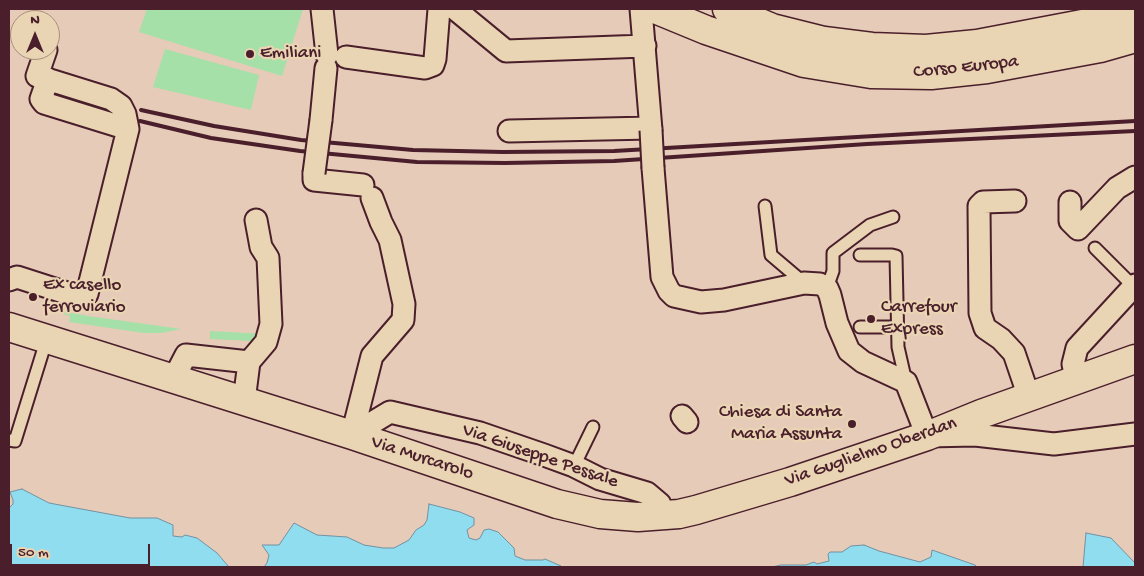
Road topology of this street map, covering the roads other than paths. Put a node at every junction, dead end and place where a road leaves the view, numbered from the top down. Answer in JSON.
{"nodes":[{"id":1,"x":322,"y":9,"type":"edge"},
{"id":2,"x":439,"y":9,"type":"edge"},
{"id":3,"x":455,"y":9,"type":"edge"},
{"id":4,"x":641,"y":9,"type":"edge"},
{"id":5,"x":655,"y":9,"type":"edge"},
{"id":6,"x":727,"y":9,"type":"edge"},
{"id":7,"x":1135,"y":14,"type":"edge"},
{"id":8,"x":1135,"y":38,"type":"edge"},
{"id":9,"x":645,"y":46,"type":"junction"},
{"id":10,"x":1135,"y":47,"type":"edge"},
{"id":11,"x":1100,"y":48,"type":"junction"},
{"id":12,"x":43,"y":60,"type":"edge"},
{"id":13,"x":333,"y":60,"type":"junction"},
{"id":14,"x":651,"y":129,"type":"junction"},
{"id":15,"x":509,"y":131,"type":"dead end"},
{"id":16,"x":1135,"y":177,"type":"edge"},
{"id":17,"x":1015,"y":201,"type":"dead end"},
{"id":18,"x":1070,"y":202,"type":"dead end"},
{"id":19,"x":765,"y":206,"type":"dead end"},
{"id":20,"x":893,"y":217,"type":"dead end"},
{"id":21,"x":256,"y":220,"type":"dead end"},
{"id":22,"x":1095,"y":248,"type":"dead end"},
{"id":23,"x":860,"y":256,"type":"dead end"},
{"id":24,"x":12,"y":275,"type":"edge"},
{"id":25,"x":804,"y":283,"type":"junction"},
{"id":26,"x":1134,"y":285,"type":"edge"},
{"id":27,"x":827,"y":288,"type":"junction"},
{"id":28,"x":9,"y":327,"type":"edge"},
{"id":29,"x":860,"y":327,"type":"dead end"},
{"id":30,"x":897,"y":327,"type":"junction"},
{"id":31,"x":47,"y":338,"type":"junction"},
{"id":32,"x":1135,"y":359,"type":"edge"},
{"id":33,"x":249,"y":362,"type":"junction"},
{"id":34,"x":174,"y":378,"type":"junction"},
{"id":35,"x":1076,"y":379,"type":"junction"},
{"id":36,"x":906,"y":382,"type":"junction"},
{"id":37,"x":1029,"y":396,"type":"junction"},
{"id":38,"x":244,"y":402,"type":"junction"},
{"id":39,"x":593,"y":427,"type":"dead end"},
{"id":40,"x":1135,"y":434,"type":"edge"},
{"id":41,"x":352,"y":436,"type":"junction"},
{"id":42,"x":927,"y":436,"type":"junction"},
{"id":43,"x":9,"y":440,"type":"edge"},
{"id":44,"x":574,"y":466,"type":"junction"},
{"id":45,"x":600,"y":514,"type":"joint"},
{"id":46,"x":663,"y":516,"type":"junction"}],
"edges":[{"from":1,"to":13,"type":"street"},
{"from":2,"to":13,"type":"street"},
{"from":3,"to":9,"type":"street"},
{"from":4,"to":9,"type":"street"},
{"from":5,"to":11,"type":"main road","name":"Corso Europa"},
{"from":6,"to":7,"type":"main road","name":"Corso Europa"},
{"from":8,"to":11,"type":"main road","name":"Corso Europa"},
{"from":9,"to":14,"type":"street"},
{"from":10,"to":11,"type":"main road"},
{"from":12,"to":24,"type":"street"},
{"from":13,"to":41,"type":"street","bridge":true},
{"from":14,"to":15,"type":"street"},
{"from":14,"to":25,"type":"street","bridge":true},
{"from":16,"to":18,"type":"street"},
{"from":17,"to":37,"type":"street"},
{"from":19,"to":25,"type":"lane"},
{"from":20,"to":27,"type":"lane"},
{"from":21,"to":33,"type":"street"},
{"from":22,"to":26,"type":"lane"},
{"from":23,"to":30,"type":"lane"},
{"from":25,"to":27,"type":"street"},
{"from":26,"to":35,"type":"street"},
{"from":27,"to":36,"type":"street"},
{"from":28,"to":31,"type":"main road","name":"Via Murcarolo"},
{"from":29,"to":30,"type":"lane"},
{"from":30,"to":36,"type":"lane"},
{"from":31,"to":34,"type":"main road","name":"Via Murcarolo"},
{"from":31,"to":43,"type":"lane"},
{"from":32,"to":35,"type":"main road","name":"Via Guglielmo Oberdan"},
{"from":33,"to":34,"type":"street"},
{"from":33,"to":38,"type":"street"},
{"from":34,"to":38,"type":"main road","name":"Via Murcarolo"},
{"from":35,"to":37,"type":"main road","name":"Via Guglielmo Oberdan"},
{"from":36,"to":42,"type":"street"},
{"from":37,"to":42,"type":"main road","name":"Via Guglielmo Oberdan"},
{"from":38,"to":41,"type":"main road","name":"Via Murcarolo"},
{"from":39,"to":44,"type":"lane"},
{"from":40,"to":42,"type":"street"},
{"from":41,"to":44,"type":"street","name":"Via Giuseppe Pessale"},
{"from":41,"to":45,"type":"main road","name":"Via Murcarolo"},
{"from":42,"to":46,"type":"main road","name":"Via Guglielmo Oberdan"},
{"from":44,"to":46,"type":"street","name":"Via Giuseppe Pessale"},
{"from":45,"to":46,"type":"main road","name":"Via Guglielmo Oberdan"}]}
